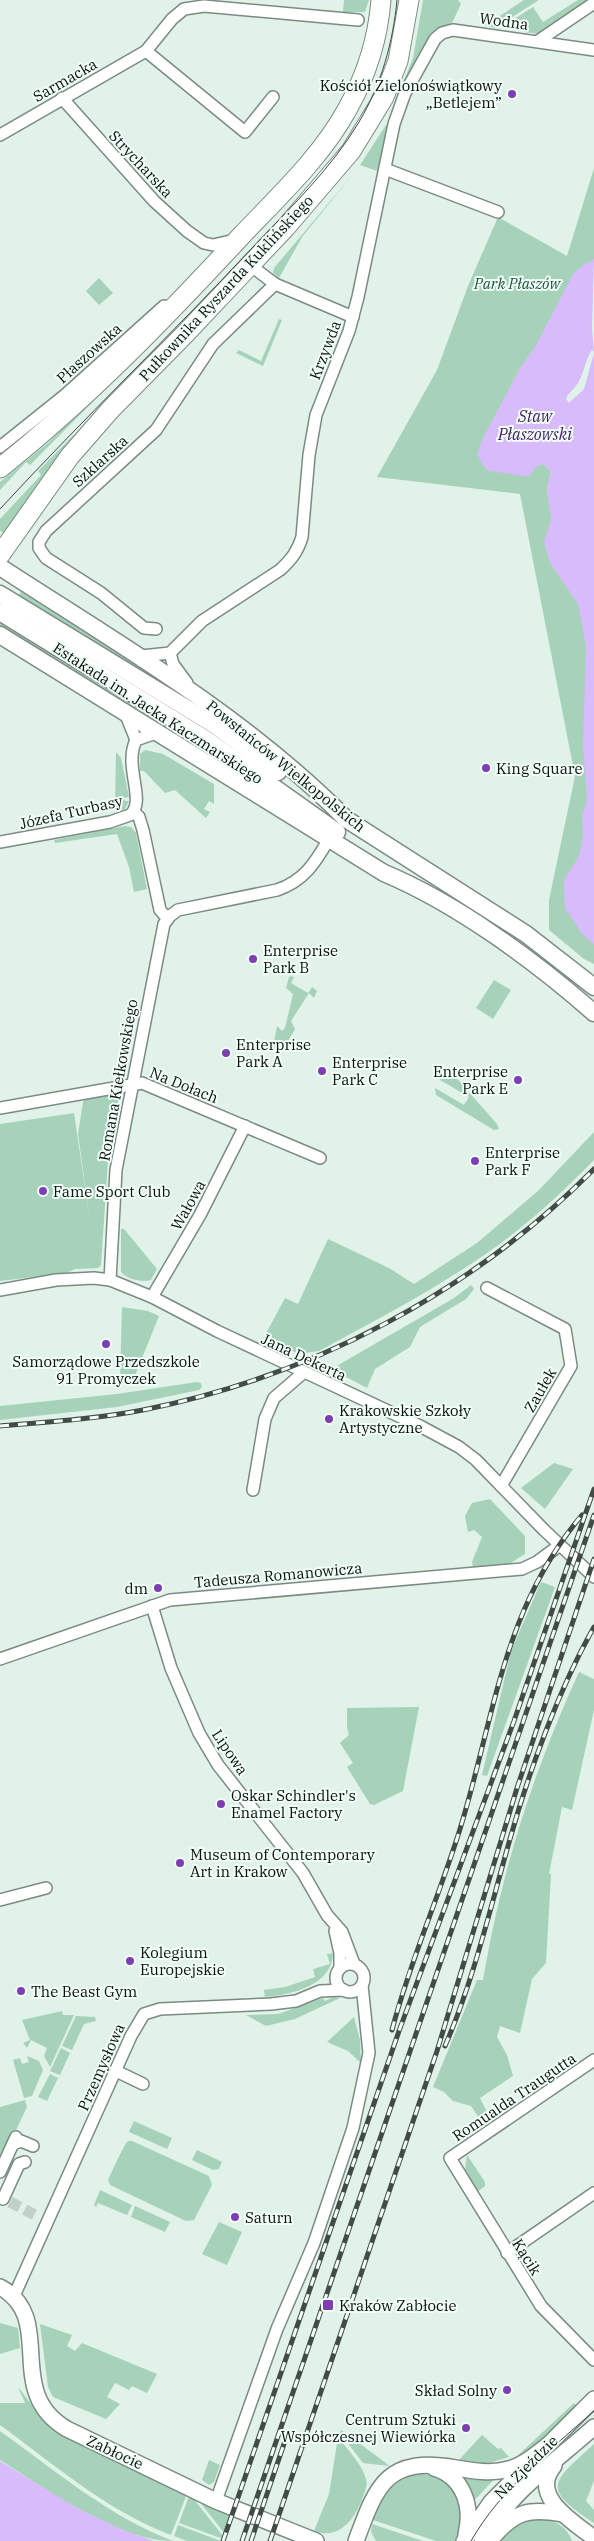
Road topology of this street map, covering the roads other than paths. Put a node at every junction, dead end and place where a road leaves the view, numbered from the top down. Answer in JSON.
{"nodes":[{"id":1,"x":381,"y":0,"type":"edge"},
{"id":2,"x":409,"y":0,"type":"edge"},
{"id":3,"x":594,"y":3,"type":"edge"},
{"id":4,"x":358,"y":20,"type":"dead end"},
{"id":5,"x":466,"y":31,"type":"joint"},
{"id":6,"x":538,"y":40,"type":"junction"},
{"id":7,"x":594,"y":50,"type":"edge"},
{"id":8,"x":146,"y":51,"type":"junction"},
{"id":9,"x":273,"y":97,"type":"dead end"},
{"id":10,"x":62,"y":98,"type":"junction"},
{"id":11,"x":0,"y":136,"type":"edge"},
{"id":12,"x":385,"y":169,"type":"junction"},
{"id":13,"x":498,"y":212,"type":"dead end"},
{"id":14,"x":242,"y":236,"type":"junction"},
{"id":15,"x":204,"y":243,"type":"junction"},
{"id":16,"x":250,"y":265,"type":"junction"},
{"id":17,"x":204,"y":277,"type":"junction"},
{"id":18,"x":274,"y":284,"type":"junction"},
{"id":19,"x":353,"y":317,"type":"junction"},
{"id":20,"x":0,"y":447,"type":"edge"},
{"id":21,"x":0,"y":468,"type":"edge"},
{"id":22,"x":4,"y":549,"type":"edge"},
{"id":23,"x":0,"y":567,"type":"edge"},
{"id":24,"x":31,"y":586,"type":"junction"},
{"id":25,"x":0,"y":594,"type":"edge"},
{"id":26,"x":0,"y":612,"type":"edge"},
{"id":27,"x":156,"y":629,"type":"dead end"},
{"id":28,"x":0,"y":635,"type":"edge"},
{"id":29,"x":170,"y":653,"type":"junction"},
{"id":30,"x":140,"y":656,"type":"junction"},
{"id":31,"x":194,"y":692,"type":"junction"},
{"id":32,"x":126,"y":715,"type":"junction"},
{"id":33,"x":199,"y":726,"type":"junction"},
{"id":34,"x":156,"y":733,"type":"junction"},
{"id":35,"x":136,"y":740,"type":"junction"},
{"id":36,"x":134,"y":812,"type":"junction"},
{"id":37,"x":346,"y":819,"type":"junction"},
{"id":38,"x":329,"y":839,"type":"junction"},
{"id":39,"x":0,"y":842,"type":"edge"},
{"id":40,"x":413,"y":885,"type":"junction"},
{"id":41,"x":167,"y":918,"type":"junction"},
{"id":42,"x":594,"y":986,"type":"edge"},
{"id":43,"x":594,"y":1013,"type":"edge"},
{"id":44,"x":132,"y":1084,"type":"junction"},
{"id":45,"x":0,"y":1108,"type":"edge"},
{"id":46,"x":245,"y":1126,"type":"junction"},
{"id":47,"x":320,"y":1158,"type":"dead end"},
{"id":48,"x":110,"y":1280,"type":"junction"},
{"id":49,"x":487,"y":1288,"type":"dead end"},
{"id":50,"x":0,"y":1290,"type":"edge"},
{"id":51,"x":152,"y":1297,"type":"junction"},
{"id":52,"x":303,"y":1373,"type":"junction"},
{"id":53,"x":501,"y":1486,"type":"junction"},
{"id":54,"x":253,"y":1490,"type":"dead end"},
{"id":55,"x":560,"y":1545,"type":"junction"},
{"id":56,"x":594,"y":1577,"type":"edge"},
{"id":57,"x":152,"y":1606,"type":"junction"},
{"id":58,"x":0,"y":1659,"type":"edge"},
{"id":59,"x":46,"y":1888,"type":"dead end"},
{"id":60,"x":0,"y":1900,"type":"edge"},
{"id":61,"x":332,"y":1922,"type":"junction"},
{"id":62,"x":354,"y":1964,"type":"junction"},
{"id":63,"x":338,"y":1971,"type":"junction"},
{"id":64,"x":362,"y":1985,"type":"junction"},
{"id":65,"x":320,"y":1991,"type":"junction"},
{"id":66,"x":347,"y":1991,"type":"junction"},
{"id":67,"x":365,"y":2017,"type":"junction"},
{"id":68,"x":594,"y":2060,"type":"edge"},
{"id":69,"x":116,"y":2071,"type":"junction"},
{"id":70,"x":143,"y":2084,"type":"dead end"},
{"id":71,"x":33,"y":2146,"type":"dead end"},
{"id":72,"x":450,"y":2158,"type":"joint"},
{"id":73,"x":25,"y":2162,"type":"dead end"},
{"id":74,"x":0,"y":2172,"type":"edge"},
{"id":75,"x":594,"y":2193,"type":"edge"},
{"id":76,"x":4,"y":2199,"type":"edge"},
{"id":77,"x":507,"y":2253,"type":"junction"},
{"id":78,"x":0,"y":2288,"type":"edge"},
{"id":79,"x":14,"y":2296,"type":"junction"},
{"id":80,"x":594,"y":2360,"type":"edge"},
{"id":81,"x":594,"y":2399,"type":"edge"},
{"id":82,"x":594,"y":2427,"type":"edge"},
{"id":83,"x":548,"y":2445,"type":"junction"},
{"id":84,"x":561,"y":2457,"type":"junction"},
{"id":85,"x":412,"y":2466,"type":"junction"},
{"id":86,"x":216,"y":2501,"type":"junction"},
{"id":87,"x":562,"y":2514,"type":"junction"},
{"id":88,"x":465,"y":2540,"type":"edge"},
{"id":89,"x":594,"y":2540,"type":"edge"},
{"id":90,"x":316,"y":2541,"type":"edge"},
{"id":91,"x":356,"y":2541,"type":"edge"},
{"id":92,"x":482,"y":2541,"type":"edge"},
{"id":93,"x":490,"y":2541,"type":"edge"}],
"edges":[{"from":1,"to":14,"type":"main road","name":"Pułkownika Ryszarda Kuklińskiego"},
{"from":2,"to":16,"type":"main road","name":"Pułkownika Ryszarda Kuklińskiego"},
{"from":3,"to":6,"type":"street","name":"Wodna"},
{"from":4,"to":8,"type":"street"},
{"from":5,"to":6,"type":"street","name":"Wodna"},
{"from":5,"to":12,"type":"street","name":"Krzywda"},
{"from":6,"to":7,"type":"street","name":"Wodna"},
{"from":8,"to":9,"type":"street"},
{"from":8,"to":10,"type":"street","name":"Sarmacka"},
{"from":10,"to":11,"type":"street","name":"Sarmacka"},
{"from":10,"to":15,"type":"street","name":"Strycharska"},
{"from":12,"to":13,"type":"street"},
{"from":12,"to":19,"type":"street","name":"Krzywda"},
{"from":14,"to":15,"type":"street"},
{"from":14,"to":17,"type":"main road","name":"Pułkownika Ryszarda Kuklińskiego"},
{"from":15,"to":17,"type":"street"},
{"from":16,"to":18,"type":"street"},
{"from":16,"to":22,"type":"main road","name":"Pułkownika Ryszarda Kuklińskiego"},
{"from":17,"to":20,"type":"street","name":"Płaszowska"},
{"from":17,"to":21,"type":"main road","name":"Pułkownika Ryszarda Kuklińskiego"},
{"from":18,"to":19,"type":"street"},
{"from":18,"to":27,"type":"street","name":"Szklarska"},
{"from":19,"to":29,"type":"street","name":"Krzywda"},
{"from":22,"to":24,"type":"main road"},
{"from":23,"to":24,"type":"main road","name":"Powstańców Wielkopolskich"},
{"from":24,"to":30,"type":"main road","name":"Powstańców Wielkopolskich"},
{"from":25,"to":33,"type":"main road","name":"Estakada im. Jacka Kaczmarskiego"},
{"from":26,"to":33,"type":"main road","name":"Estakada im. Jacka Kaczmarskiego"},
{"from":28,"to":32,"type":"main road","name":"Powstańców Wielkopolskich"},
{"from":29,"to":30,"type":"street"},
{"from":29,"to":31,"type":"street"},
{"from":30,"to":31,"type":"main road","name":"Powstańców Wielkopolskich"},
{"from":31,"to":37,"type":"main road","name":"Powstańców Wielkopolskich"},
{"from":32,"to":34,"type":"main road","name":"Powstańców Wielkopolskich"},
{"from":32,"to":35,"type":"street"},
{"from":33,"to":37,"type":"main road","name":"Estakada im. Jacka Kaczmarskiego"},
{"from":33,"to":40,"type":"main road","name":"Estakada im. Jacka Kaczmarskiego"},
{"from":34,"to":35,"type":"street"},
{"from":34,"to":38,"type":"main road","name":"Powstańców Wielkopolskich"},
{"from":35,"to":36,"type":"street","name":"Józefa Turbasy"},
{"from":36,"to":39,"type":"street","name":"Józefa Turbasy"},
{"from":36,"to":41,"type":"street"},
{"from":37,"to":42,"type":"main road","name":"Powstańców Wielkopolskich"},
{"from":38,"to":40,"type":"main road","name":"Powstańców Wielkopolskich"},
{"from":38,"to":41,"type":"street"},
{"from":40,"to":43,"type":"main road","name":"Powstańców Wielkopolskich"},
{"from":41,"to":44,"type":"street","name":"Romana Kiełkowskiego"},
{"from":44,"to":45,"type":"street","name":"Na Dołach"},
{"from":44,"to":46,"type":"street","name":"Na Dołach"},
{"from":44,"to":48,"type":"street","name":"Romana Kiełkowskiego"},
{"from":46,"to":47,"type":"street","name":"Na Dołach"},
{"from":46,"to":51,"type":"street","name":"Wałowa"},
{"from":48,"to":50,"type":"street","name":"Jana Dekerta"},
{"from":48,"to":51,"type":"street","name":"Jana Dekerta"},
{"from":49,"to":53,"type":"street","name":"Zaułek"},
{"from":51,"to":52,"type":"street","name":"Jana Dekerta"},
{"from":52,"to":53,"type":"street","name":"Jana Dekerta"},
{"from":52,"to":54,"type":"street"},
{"from":53,"to":55,"type":"street","name":"Jana Dekerta"},
{"from":55,"to":56,"type":"street","name":"Jana Dekerta"},
{"from":55,"to":57,"type":"street","name":"Tadeusza Romanowicza"},
{"from":57,"to":58,"type":"street","name":"Tadeusza Romanowicza"},
{"from":57,"to":61,"type":"street","name":"Lipowa"},
{"from":59,"to":60,"type":"street"},
{"from":61,"to":62,"type":"street","name":"Lipowa"},
{"from":61,"to":63,"type":"street","name":"Lipowa"},
{"from":62,"to":63,"type":"street"},
{"from":62,"to":64,"type":"street"},
{"from":63,"to":65,"type":"street","name":"Przemysłowa"},
{"from":63,"to":66,"type":"street"},
{"from":64,"to":66,"type":"street"},
{"from":64,"to":67,"type":"street"},
{"from":65,"to":66,"type":"street","name":"Przemysłowa"},
{"from":65,"to":69,"type":"street","name":"Przemysłowa"},
{"from":66,"to":67,"type":"street"},
{"from":67,"to":86,"type":"street"},
{"from":68,"to":72,"type":"street","name":"Romualda Traugutta"},
{"from":69,"to":70,"type":"street"},
{"from":69,"to":79,"type":"street","name":"Przemysłowa"},
{"from":71,"to":74,"type":"street"},
{"from":72,"to":77,"type":"street","name":"Kącik"},
{"from":73,"to":76,"type":"street"},
{"from":75,"to":77,"type":"street"},
{"from":77,"to":80,"type":"street","name":"Kącik"},
{"from":78,"to":79,"type":"street"},
{"from":79,"to":86,"type":"street","name":"Zabłocie"},
{"from":81,"to":83,"type":"street","name":"Na Zjeździe"},
{"from":82,"to":84,"type":"street","name":"Na Zjeździe"},
{"from":83,"to":85,"type":"street"},
{"from":83,"to":88,"type":"street","name":"Na Zjeździe"},
{"from":84,"to":87,"type":"street"},
{"from":84,"to":92,"type":"street","name":"Na Zjeździe"},
{"from":85,"to":88,"type":"street"},
{"from":85,"to":91,"type":"street"},
{"from":86,"to":90,"type":"street","name":"Zabłocie"},
{"from":87,"to":89,"type":"street"},
{"from":87,"to":93,"type":"street"}]}
